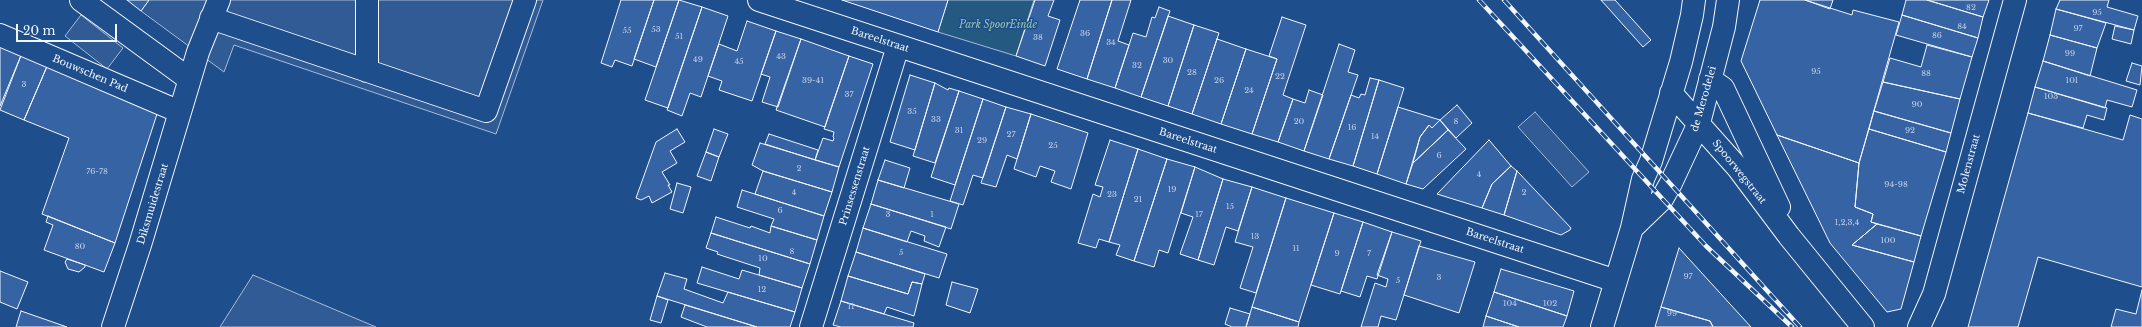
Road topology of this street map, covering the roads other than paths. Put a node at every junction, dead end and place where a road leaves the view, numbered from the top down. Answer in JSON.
{"nodes":[{"id":1,"x":81,"y":0,"type":"edge"},
{"id":2,"x":367,"y":0,"type":"edge"},
{"id":3,"x":525,"y":0,"type":"edge"},
{"id":4,"x":759,"y":0,"type":"edge"},
{"id":5,"x":1694,"y":0,"type":"edge"},
{"id":6,"x":1728,"y":0,"type":"edge"},
{"id":7,"x":2015,"y":0,"type":"edge"},
{"id":8,"x":215,"y":9,"type":"edge"},
{"id":9,"x":0,"y":35,"type":"edge"},
{"id":10,"x":898,"y":46,"type":"junction"},
{"id":11,"x":367,"y":71,"type":"junction"},
{"id":12,"x":189,"y":79,"type":"junction"},
{"id":13,"x":1710,"y":79,"type":"junction"},
{"id":14,"x":1671,"y":93,"type":"junction"},
{"id":15,"x":180,"y":112,"type":"junction"},
{"id":16,"x":1699,"y":124,"type":"junction"},
{"id":17,"x":1632,"y":228,"type":"junction"},
{"id":18,"x":1788,"y":236,"type":"junction"},
{"id":19,"x":1616,"y":281,"type":"junction"},
{"id":20,"x":113,"y":327,"type":"edge"},
{"id":21,"x":811,"y":327,"type":"edge"},
{"id":22,"x":1602,"y":327,"type":"edge"},
{"id":23,"x":1864,"y":327,"type":"edge"},
{"id":24,"x":1919,"y":327,"type":"edge"}],
"edges":[{"from":1,"to":12,"type":"street"},
{"from":2,"to":11,"type":"street"},
{"from":3,"to":11,"type":"street"},
{"from":4,"to":10,"type":"street","name":"Bareelstraat"},
{"from":5,"to":14,"type":"street","name":"de Merodelei"},
{"from":6,"to":13,"type":"street","name":"de Merodelei"},
{"from":7,"to":24,"type":"street","name":"Molenstraat"},
{"from":8,"to":11,"type":"street"},
{"from":8,"to":12,"type":"street","name":"Diksmuidestraat"},
{"from":9,"to":15,"type":"street","name":"Bouwschen Pad"},
{"from":10,"to":19,"type":"street","name":"Bareelstraat"},
{"from":10,"to":21,"type":"street","name":"Prinsessenstraat"},
{"from":12,"to":15,"type":"street","name":"Diksmuidestraat"},
{"from":13,"to":16,"type":"street","name":"de Merodelei"},
{"from":13,"to":18,"type":"street","name":"Spoorwegstraat"},
{"from":14,"to":16,"type":"street","name":"Spoorwegstraat"},
{"from":14,"to":17,"type":"street","name":"de Merodelei"},
{"from":15,"to":20,"type":"street","name":"Diksmuidestraat"},
{"from":16,"to":17,"type":"street","name":"de Merodelei"},
{"from":16,"to":18,"type":"street","name":"Spoorwegstraat"},
{"from":17,"to":19,"type":"street","name":"de Merodelei"},
{"from":18,"to":23,"type":"street","name":"Spoorwegstraat"},
{"from":19,"to":22,"type":"street","name":"de Merodelei"}]}
